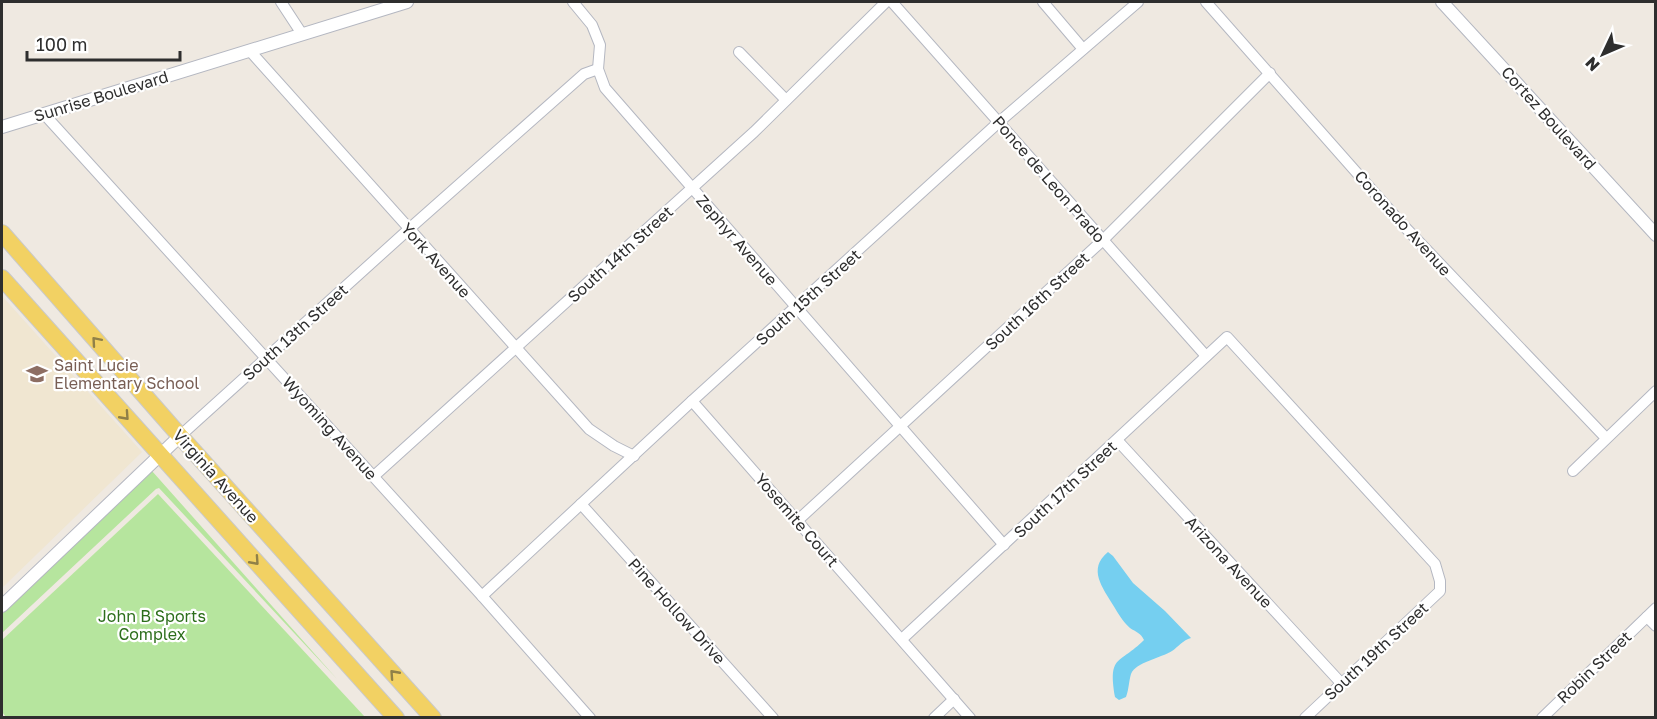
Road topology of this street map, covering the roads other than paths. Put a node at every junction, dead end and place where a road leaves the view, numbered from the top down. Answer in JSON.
{"nodes":[{"id":1,"x":281,"y":2,"type":"edge"},
{"id":2,"x":407,"y":2,"type":"edge"},
{"id":3,"x":573,"y":2,"type":"edge"},
{"id":4,"x":886,"y":2,"type":"edge"},
{"id":5,"x":892,"y":2,"type":"edge"},
{"id":6,"x":1043,"y":2,"type":"edge"},
{"id":7,"x":1138,"y":2,"type":"edge"},
{"id":8,"x":1206,"y":2,"type":"edge"},
{"id":9,"x":1442,"y":2,"type":"edge"},
{"id":10,"x":302,"y":34,"type":"junction"},
{"id":11,"x":1083,"y":49,"type":"junction"},
{"id":12,"x":250,"y":51,"type":"junction"},
{"id":13,"x":739,"y":52,"type":"dead end"},
{"id":14,"x":598,"y":69,"type":"junction"},
{"id":15,"x":1270,"y":73,"type":"junction"},
{"id":16,"x":786,"y":100,"type":"junction"},
{"id":17,"x":44,"y":114,"type":"junction"},
{"id":18,"x":999,"y":122,"type":"junction"},
{"id":19,"x":2,"y":127,"type":"edge"},
{"id":20,"x":692,"y":189,"type":"junction"},
{"id":21,"x":409,"y":229,"type":"junction"},
{"id":22,"x":2,"y":233,"type":"edge"},
{"id":23,"x":1656,"y":235,"type":"edge"},
{"id":24,"x":1103,"y":240,"type":"junction"},
{"id":25,"x":2,"y":278,"type":"edge"},
{"id":26,"x":797,"y":308,"type":"junction"},
{"id":27,"x":516,"y":348,"type":"junction"},
{"id":28,"x":1206,"y":356,"type":"junction"},
{"id":29,"x":266,"y":359,"type":"junction"},
{"id":30,"x":1656,"y":391,"type":"edge"},
{"id":31,"x":692,"y":401,"type":"junction"},
{"id":32,"x":900,"y":426,"type":"junction"},
{"id":33,"x":180,"y":436,"type":"junction"},
{"id":34,"x":1606,"y":438,"type":"junction"},
{"id":35,"x":1117,"y":440,"type":"junction"},
{"id":36,"x":160,"y":455,"type":"junction"},
{"id":37,"x":634,"y":456,"type":"junction"},
{"id":38,"x":1573,"y":471,"type":"dead end"},
{"id":39,"x":374,"y":476,"type":"junction"},
{"id":40,"x":581,"y":504,"type":"junction"},
{"id":41,"x":797,"y":521,"type":"junction"},
{"id":42,"x":1004,"y":545,"type":"junction"},
{"id":43,"x":1440,"y":581,"type":"joint"},
{"id":44,"x":482,"y":596,"type":"junction"},
{"id":45,"x":2,"y":606,"type":"edge"},
{"id":46,"x":1656,"y":608,"type":"edge"},
{"id":47,"x":1647,"y":617,"type":"junction"},
{"id":48,"x":1656,"y":626,"type":"edge"},
{"id":49,"x":902,"y":639,"type":"junction"},
{"id":50,"x":1341,"y":683,"type":"junction"},
{"id":51,"x":954,"y":699,"type":"junction"},
{"id":52,"x":396,"y":717,"type":"edge"},
{"id":53,"x":433,"y":717,"type":"edge"},
{"id":54,"x":590,"y":717,"type":"edge"},
{"id":55,"x":773,"y":717,"type":"edge"},
{"id":56,"x":934,"y":717,"type":"edge"},
{"id":57,"x":970,"y":717,"type":"edge"},
{"id":58,"x":1305,"y":717,"type":"edge"},
{"id":59,"x":1542,"y":717,"type":"edge"}],
"edges":[{"from":1,"to":10,"type":"street"},
{"from":2,"to":10,"type":"street","name":"Sunrise Boulevard"},
{"from":3,"to":14,"type":"street","name":"Zephyr Avenue"},
{"from":4,"to":16,"type":"street","name":"South 14th Street"},
{"from":5,"to":18,"type":"street","name":"Ponce de Leon Prado"},
{"from":6,"to":11,"type":"street"},
{"from":7,"to":11,"type":"street","name":"South 15th Street"},
{"from":8,"to":15,"type":"street","name":"Coronado Avenue"},
{"from":9,"to":23,"type":"street","name":"Cortez Boulevard"},
{"from":10,"to":12,"type":"street","name":"Sunrise Boulevard"},
{"from":11,"to":18,"type":"street","name":"South 15th Street"},
{"from":12,"to":17,"type":"street","name":"Sunrise Boulevard"},
{"from":12,"to":21,"type":"street","name":"York Avenue"},
{"from":13,"to":16,"type":"street"},
{"from":14,"to":20,"type":"street","name":"Zephyr Avenue"},
{"from":14,"to":21,"type":"street","name":"South 13th Street"},
{"from":15,"to":24,"type":"street","name":"South 16th Street"},
{"from":15,"to":34,"type":"street","name":"Coronado Avenue"},
{"from":16,"to":20,"type":"street","name":"South 14th Street"},
{"from":17,"to":19,"type":"street","name":"Sunrise Boulevard"},
{"from":17,"to":29,"type":"street","name":"Wyoming Avenue"},
{"from":18,"to":24,"type":"street","name":"Ponce de Leon Prado"},
{"from":18,"to":26,"type":"street","name":"South 15th Street"},
{"from":20,"to":26,"type":"street","name":"Zephyr Avenue"},
{"from":20,"to":27,"type":"street","name":"South 14th Street"},
{"from":21,"to":27,"type":"street","name":"York Avenue"},
{"from":21,"to":29,"type":"street","name":"South 13th Street"},
{"from":33,"to":22,"type":"main road","name":"Virginia Avenue","one_way":true},
{"from":24,"to":28,"type":"street","name":"Ponce de Leon Prado"},
{"from":24,"to":32,"type":"street","name":"South 16th Street"},
{"from":25,"to":36,"type":"main road","name":"Virginia Avenue","one_way":true},
{"from":26,"to":31,"type":"street","name":"South 15th Street"},
{"from":26,"to":32,"type":"street","name":"Zephyr Avenue"},
{"from":27,"to":37,"type":"street","name":"York Avenue"},
{"from":27,"to":39,"type":"street","name":"South 14th Street"},
{"from":28,"to":35,"type":"street","name":"South 17th Street"},
{"from":28,"to":43,"type":"street","name":"South 17th Street"},
{"from":29,"to":33,"type":"street","name":"South 13th Street"},
{"from":29,"to":39,"type":"street","name":"Wyoming Avenue"},
{"from":30,"to":34,"type":"street"},
{"from":31,"to":37,"type":"street","name":"South 15th Street"},
{"from":31,"to":41,"type":"street","name":"Yosemite Court"},
{"from":32,"to":41,"type":"street","name":"South 16th Street"},
{"from":32,"to":42,"type":"street","name":"Zephyr Avenue"},
{"from":33,"to":36,"type":"street","name":"South 13th Street"},
{"from":53,"to":33,"type":"main road","name":"Virginia Avenue","one_way":true},
{"from":34,"to":38,"type":"street"},
{"from":35,"to":42,"type":"street","name":"South 17th Street"},
{"from":35,"to":50,"type":"street","name":"Arizona Avenue"},
{"from":36,"to":45,"type":"street","name":"South 13th Street"},
{"from":36,"to":52,"type":"main road","name":"Virginia Avenue","one_way":true},
{"from":37,"to":40,"type":"street","name":"South 15th Street"},
{"from":39,"to":44,"type":"street","name":"Wyoming Avenue"},
{"from":40,"to":44,"type":"street","name":"South 15th Street"},
{"from":40,"to":55,"type":"street","name":"Pine Hollow Drive"},
{"from":41,"to":49,"type":"street","name":"Yosemite Court"},
{"from":42,"to":49,"type":"street","name":"South 17th Street"},
{"from":43,"to":50,"type":"street","name":"South 19th Street"},
{"from":44,"to":54,"type":"street","name":"Wyoming Avenue"},
{"from":46,"to":47,"type":"street","name":"Robin Street"},
{"from":47,"to":48,"type":"street"},
{"from":47,"to":59,"type":"street","name":"Robin Street"},
{"from":49,"to":51,"type":"street","name":"Yosemite Court"},
{"from":50,"to":58,"type":"street","name":"South 19th Street"},
{"from":51,"to":56,"type":"street"},
{"from":51,"to":57,"type":"street","name":"Yosemite Court"}]}
